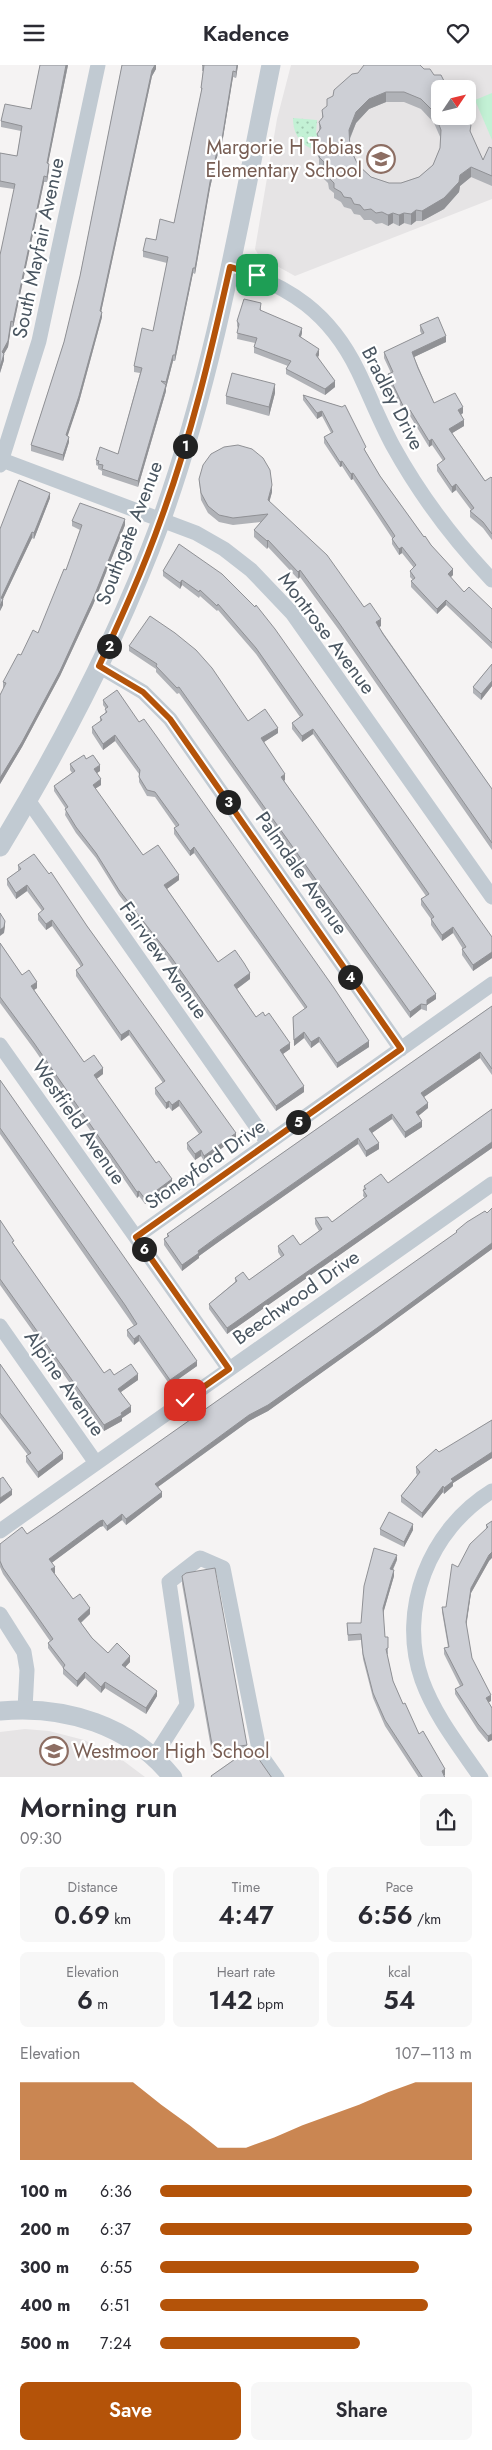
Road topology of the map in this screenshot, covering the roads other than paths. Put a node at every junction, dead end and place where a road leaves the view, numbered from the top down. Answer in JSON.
{"nodes":[{"id":1,"x":98,"y":65,"type":"edge"},
{"id":2,"x":271,"y":65,"type":"edge"},
{"id":3,"x":230,"y":267,"type":"junction"},
{"id":4,"x":1,"y":463,"type":"edge"},
{"id":5,"x":161,"y":519,"type":"junction"},
{"id":6,"x":492,"y":580,"type":"edge"},
{"id":7,"x":99,"y":666,"type":"junction"},
{"id":8,"x":28,"y":801,"type":"junction"},
{"id":9,"x":0,"y":847,"type":"edge"},
{"id":10,"x":492,"y":897,"type":"edge"},
{"id":11,"x":492,"y":985,"type":"edge"},
{"id":12,"x":0,"y":1045,"type":"edge"},
{"id":13,"x":401,"y":1049,"type":"junction"},
{"id":14,"x":268,"y":1143,"type":"junction"},
{"id":15,"x":492,"y":1183,"type":"edge"},
{"id":16,"x":136,"y":1237,"type":"junction"},
{"id":17,"x":0,"y":1326,"type":"edge"},
{"id":18,"x":229,"y":1369,"type":"junction"},
{"id":19,"x":96,"y":1463,"type":"junction"},
{"id":20,"x":492,"y":1491,"type":"edge"},
{"id":21,"x":0,"y":1531,"type":"edge"},
{"id":22,"x":0,"y":1614,"type":"edge"},
{"id":23,"x":25,"y":1709,"type":"junction"},
{"id":24,"x":0,"y":1711,"type":"edge"},
{"id":25,"x":154,"y":1757,"type":"junction"},
{"id":26,"x":173,"y":1777,"type":"edge"},
{"id":27,"x":277,"y":1777,"type":"edge"},
{"id":28,"x":481,"y":1777,"type":"edge"}],
"edges":[{"from":1,"to":4,"type":"street","name":"South Mayfair Avenue"},
{"from":2,"to":3,"type":"street","name":"Southgate Avenue"},
{"from":3,"to":5,"type":"street","name":"Southgate Avenue"},
{"from":3,"to":6,"type":"street","name":"Bradley Drive"},
{"from":4,"to":5,"type":"street","name":"Montrose Avenue"},
{"from":5,"to":7,"type":"street","name":"Southgate Avenue"},
{"from":5,"to":10,"type":"street","name":"Montrose Avenue"},
{"from":7,"to":8,"type":"street","name":"Southgate Avenue"},
{"from":7,"to":13,"type":"street","name":"Palmdale Avenue"},
{"from":8,"to":9,"type":"street","name":"Southgate Avenue"},
{"from":8,"to":14,"type":"street","name":"Fairview Avenue"},
{"from":11,"to":13,"type":"street","name":"Stoneyford Drive"},
{"from":12,"to":16,"type":"street","name":"Westfield Avenue"},
{"from":13,"to":14,"type":"street","name":"Stoneyford Drive"},
{"from":14,"to":16,"type":"street","name":"Stoneyford Drive"},
{"from":15,"to":18,"type":"street","name":"Beechwood Drive"},
{"from":16,"to":18,"type":"street","name":"Westfield Avenue"},
{"from":17,"to":19,"type":"street","name":"Alpine Avenue"},
{"from":18,"to":19,"type":"street","name":"Beechwood Drive"},
{"from":19,"to":21,"type":"street","name":"Beechwood Drive"},
{"from":20,"to":28,"type":"street"},
{"from":22,"to":23,"type":"street"},
{"from":23,"to":24,"type":"street"},
{"from":23,"to":25,"type":"street"},
{"from":25,"to":26,"type":"street"},
{"from":25,"to":27,"type":"street"}]}
